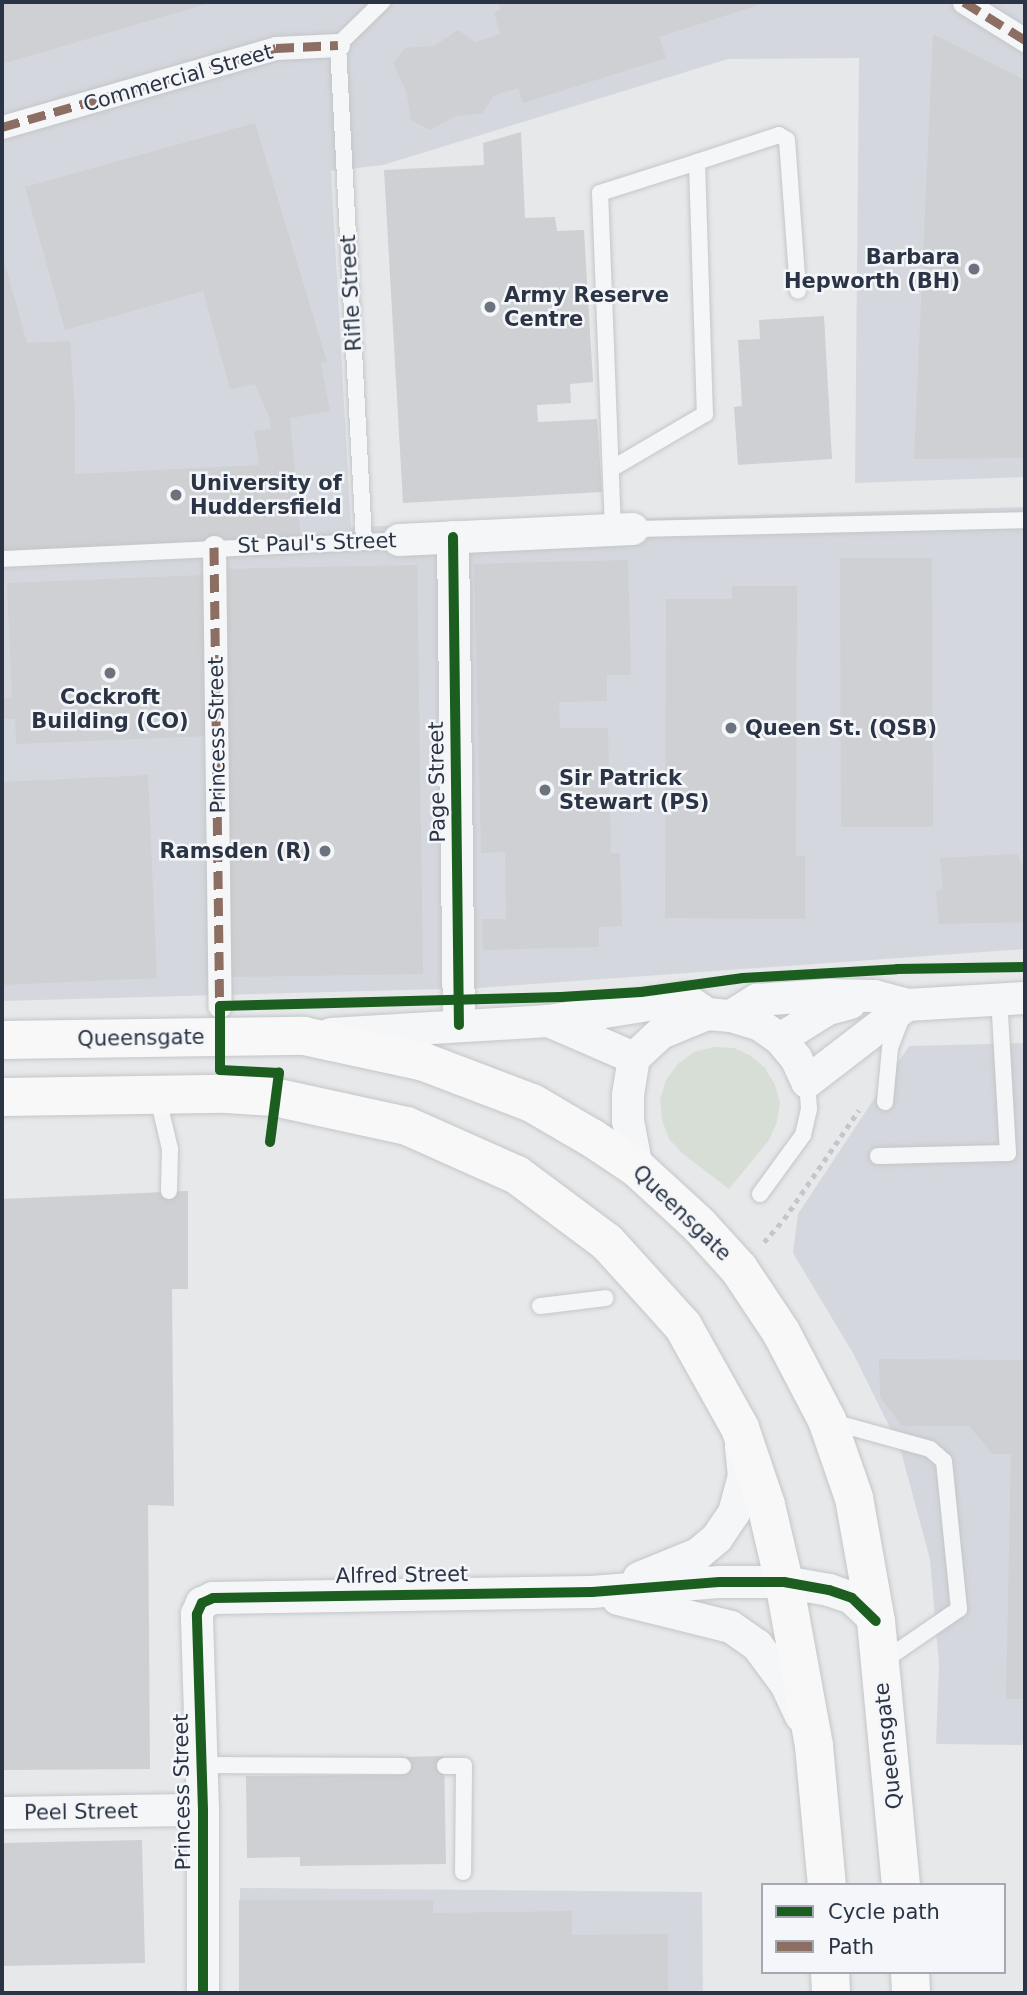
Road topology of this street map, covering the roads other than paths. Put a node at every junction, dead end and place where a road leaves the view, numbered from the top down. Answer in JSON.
{"nodes":[{"id":1,"x":382,"y":2,"type":"edge"},
{"id":2,"x":964,"y":2,"type":"edge"},
{"id":3,"x":1025,"y":40,"type":"edge"},
{"id":4,"x":338,"y":45,"type":"junction"},
{"id":5,"x":2,"y":127,"type":"edge"},
{"id":6,"x":696,"y":162,"type":"junction"},
{"id":7,"x":798,"y":291,"type":"dead end"},
{"id":8,"x":613,"y":468,"type":"junction"},
{"id":9,"x":1025,"y":520,"type":"edge"},
{"id":10,"x":623,"y":530,"type":"junction"},
{"id":11,"x":453,"y":537,"type":"junction"},
{"id":12,"x":399,"y":540,"type":"joint"},
{"id":13,"x":365,"y":541,"type":"junction"},
{"id":14,"x":214,"y":547,"type":"junction"},
{"id":15,"x":2,"y":559,"type":"edge"},
{"id":16,"x":874,"y":996,"type":"junction"},
{"id":17,"x":1012,"y":998,"type":"edge"},
{"id":18,"x":907,"y":1005,"type":"junction"},
{"id":19,"x":220,"y":1006,"type":"dead end"},
{"id":20,"x":719,"y":1015,"type":"junction"},
{"id":21,"x":549,"y":1021,"type":"junction"},
{"id":22,"x":459,"y":1025,"type":"junction"},
{"id":23,"x":304,"y":1036,"type":"junction"},
{"id":24,"x":780,"y":1039,"type":"junction"},
{"id":25,"x":2,"y":1040,"type":"edge"},
{"id":26,"x":634,"y":1058,"type":"junction"},
{"id":27,"x":807,"y":1082,"type":"junction"},
{"id":28,"x":157,"y":1094,"type":"junction"},
{"id":29,"x":2,"y":1097,"type":"edge"},
{"id":30,"x":885,"y":1102,"type":"dead end"},
{"id":31,"x":878,"y":1156,"type":"dead end"},
{"id":32,"x":637,"y":1168,"type":"junction"},
{"id":33,"x":169,"y":1191,"type":"dead end"},
{"id":34,"x":760,"y":1194,"type":"dead end"},
{"id":35,"x":606,"y":1298,"type":"dead end"},
{"id":36,"x":540,"y":1306,"type":"dead end"},
{"id":37,"x":827,"y":1420,"type":"junction"},
{"id":38,"x":740,"y":1429,"type":"junction"},
{"id":39,"x":784,"y":1582,"type":"junction"},
{"id":40,"x":592,"y":1592,"type":"junction"},
{"id":41,"x":213,"y":1598,"type":"joint"},
{"id":42,"x":876,"y":1621,"type":"junction"},
{"id":43,"x":880,"y":1664,"type":"junction"},
{"id":44,"x":814,"y":1746,"type":"junction"},
{"id":45,"x":202,"y":1765,"type":"junction"},
{"id":46,"x":402,"y":1766,"type":"dead end"},
{"id":47,"x":445,"y":1766,"type":"dead end"},
{"id":48,"x":203,"y":1810,"type":"junction"},
{"id":49,"x":2,"y":1813,"type":"edge"},
{"id":50,"x":463,"y":1871,"type":"dead end"},
{"id":51,"x":827,"y":1883,"type":"edge"},
{"id":52,"x":901,"y":1883,"type":"edge"},
{"id":53,"x":830,"y":1974,"type":"edge"},
{"id":54,"x":910,"y":1974,"type":"edge"},
{"id":55,"x":203,"y":1993,"type":"edge"},
{"id":56,"x":831,"y":1993,"type":"edge"},
{"id":57,"x":911,"y":1993,"type":"edge"}],
"edges":[{"from":1,"to":4,"type":"lane"},
{"from":2,"to":3,"type":"street"},
{"from":4,"to":5,"type":"street","name":"Commercial Street"},
{"from":4,"to":13,"type":"lane","name":"Rifle Street"},
{"from":6,"to":7,"type":"lane"},
{"from":6,"to":8,"type":"lane"},
{"from":6,"to":8,"type":"lane"},
{"from":8,"to":10,"type":"lane"},
{"from":9,"to":10,"type":"lane"},
{"from":10,"to":11,"type":"street","name":"St Paul's Street"},
{"from":11,"to":12,"type":"street","name":"St Paul's Street"},
{"from":11,"to":22,"type":"street","name":"Page Street"},
{"from":12,"to":13,"type":"lane","name":"St Paul's Street"},
{"from":13,"to":14,"type":"lane","name":"St Paul's Street"},
{"from":14,"to":15,"type":"lane","name":"St Paul's Street"},
{"from":14,"to":19,"type":"street","name":"Princess Street"},
{"from":16,"to":18,"type":"street"},
{"from":16,"to":20,"type":"street"},
{"from":16,"to":24,"type":"street"},
{"from":17,"to":18,"type":"street"},
{"from":17,"to":31,"type":"lane"},
{"from":18,"to":27,"type":"street"},
{"from":18,"to":30,"type":"lane"},
{"from":20,"to":21,"type":"street"},
{"from":20,"to":24,"type":"street"},
{"from":20,"to":26,"type":"street"},
{"from":21,"to":22,"type":"street"},
{"from":21,"to":26,"type":"street"},
{"from":22,"to":23,"type":"street"},
{"from":23,"to":25,"type":"highway","name":"Queensgate"},
{"from":23,"to":32,"type":"highway","name":"Queensgate"},
{"from":24,"to":27,"type":"street"},
{"from":26,"to":32,"type":"street"},
{"from":27,"to":34,"type":"lane"},
{"from":28,"to":29,"type":"highway"},
{"from":28,"to":33,"type":"lane"},
{"from":28,"to":38,"type":"highway"},
{"from":32,"to":37,"type":"highway","name":"Queensgate"},
{"from":35,"to":36,"type":"lane"},
{"from":37,"to":42,"type":"highway","name":"Queensgate"},
{"from":37,"to":43,"type":"lane"},
{"from":38,"to":39,"type":"highway"},
{"from":38,"to":40,"type":"street","name":"Alfred Street"},
{"from":39,"to":40,"type":"street","name":"Alfred Street"},
{"from":39,"to":42,"type":"street","name":"Alfred Street"},
{"from":39,"to":44,"type":"highway"},
{"from":40,"to":41,"type":"street","name":"Alfred Street"},
{"from":40,"to":44,"type":"street","name":"Alfred Street"},
{"from":41,"to":45,"type":"street","name":"Princess Street"},
{"from":42,"to":43,"type":"highway","name":"Queensgate"},
{"from":43,"to":52,"type":"highway","name":"Queensgate"},
{"from":44,"to":51,"type":"highway"},
{"from":45,"to":46,"type":"lane"},
{"from":45,"to":48,"type":"street","name":"Princess Street"},
{"from":47,"to":50,"type":"lane"},
{"from":48,"to":49,"type":"street","name":"Peel Street"},
{"from":48,"to":55,"type":"street","name":"Princess Street"},
{"from":53,"to":56,"type":"highway"},
{"from":54,"to":57,"type":"highway"}]}
